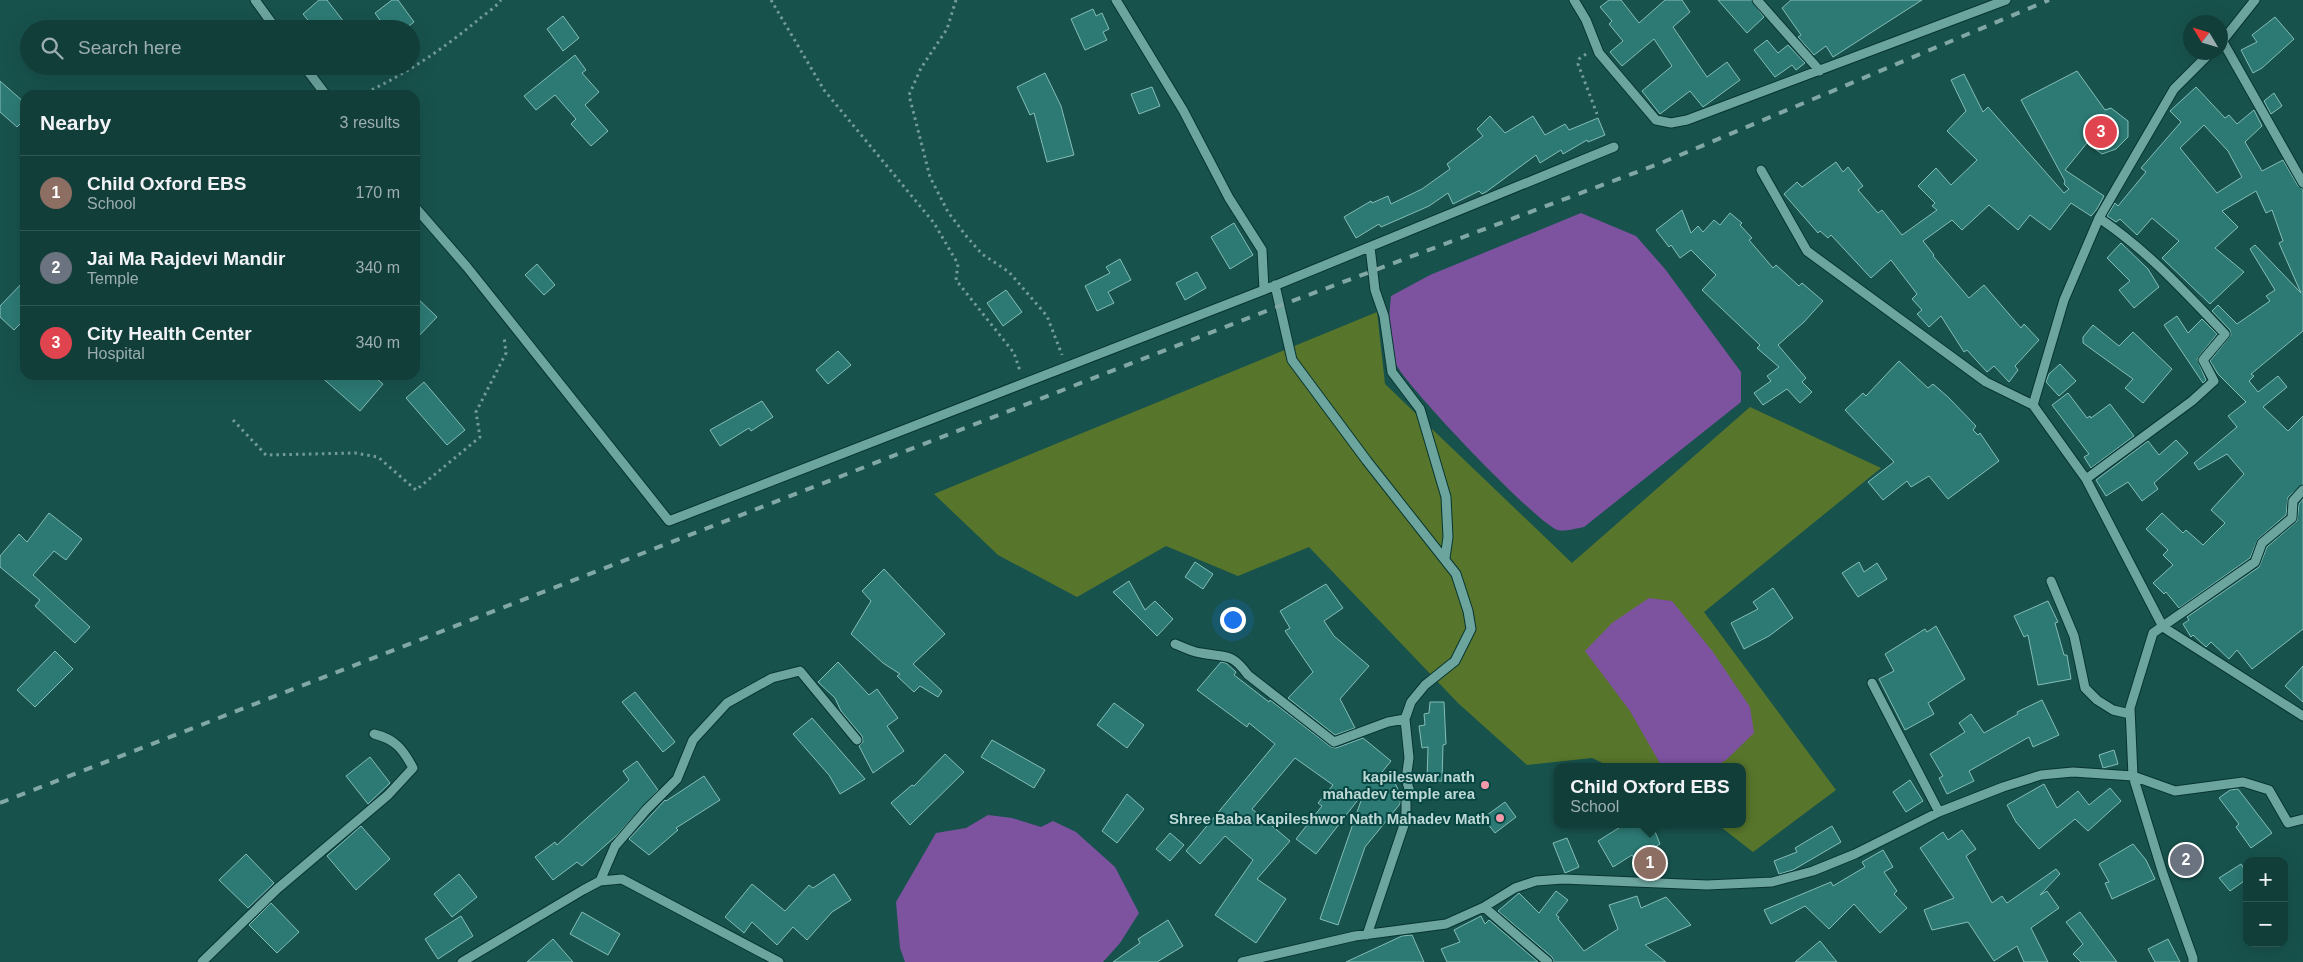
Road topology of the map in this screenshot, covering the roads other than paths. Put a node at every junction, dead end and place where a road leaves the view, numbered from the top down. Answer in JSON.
{"nodes":[{"id":1,"x":255,"y":0,"type":"edge"},
{"id":2,"x":1116,"y":0,"type":"edge"},
{"id":3,"x":1574,"y":0,"type":"edge"},
{"id":4,"x":1757,"y":0,"type":"edge"},
{"id":5,"x":2006,"y":0,"type":"edge"},
{"id":6,"x":2255,"y":0,"type":"edge"},
{"id":7,"x":269,"y":20,"type":"edge"},
{"id":8,"x":2228,"y":35,"type":"edge"},
{"id":9,"x":2228,"y":53,"type":"edge"},
{"id":10,"x":2203,"y":60,"type":"edge"},
{"id":11,"x":1820,"y":71,"type":"junction"},
{"id":12,"x":311,"y":75,"type":"edge"},
{"id":13,"x":322,"y":90,"type":"edge"},
{"id":14,"x":1614,"y":147,"type":"dead end"},
{"id":15,"x":1761,"y":170,"type":"dead end"},
{"id":16,"x":2303,"y":183,"type":"edge"},
{"id":17,"x":420,"y":213,"type":"edge"},
{"id":18,"x":2099,"y":218,"type":"junction"},
{"id":19,"x":1370,"y":247,"type":"junction"},
{"id":20,"x":1275,"y":285,"type":"junction"},
{"id":21,"x":1264,"y":290,"type":"junction"},
{"id":22,"x":2033,"y":405,"type":"junction"},
{"id":23,"x":2086,"y":479,"type":"junction"},
{"id":24,"x":2303,"y":490,"type":"edge"},
{"id":25,"x":1445,"y":558,"type":"junction"},
{"id":26,"x":2051,"y":581,"type":"dead end"},
{"id":27,"x":2163,"y":627,"type":"junction"},
{"id":28,"x":1175,"y":644,"type":"dead end"},
{"id":29,"x":1872,"y":683,"type":"dead end"},
{"id":30,"x":2130,"y":714,"type":"junction"},
{"id":31,"x":2303,"y":716,"type":"edge"},
{"id":32,"x":1405,"y":719,"type":"junction"},
{"id":33,"x":374,"y":734,"type":"dead end"},
{"id":34,"x":857,"y":740,"type":"dead end"},
{"id":35,"x":2133,"y":776,"type":"junction"},
{"id":36,"x":1939,"y":812,"type":"junction"},
{"id":37,"x":2303,"y":819,"type":"edge"},
{"id":38,"x":600,"y":881,"type":"junction"},
{"id":39,"x":1484,"y":907,"type":"junction"},
{"id":40,"x":1367,"y":935,"type":"junction"},
{"id":41,"x":202,"y":962,"type":"edge"},
{"id":42,"x":462,"y":962,"type":"edge"},
{"id":43,"x":780,"y":962,"type":"edge"},
{"id":44,"x":1242,"y":962,"type":"edge"},
{"id":45,"x":1548,"y":962,"type":"edge"},
{"id":46,"x":2193,"y":962,"type":"edge"}],
"edges":[{"from":1,"to":7,"type":"street"},
{"from":2,"to":21,"type":"street"},
{"from":3,"to":11,"type":"street"},
{"from":4,"to":11,"type":"street"},
{"from":5,"to":11,"type":"street"},
{"from":6,"to":8,"type":"street"},
{"from":9,"to":16,"type":"street"},
{"from":10,"to":18,"type":"street"},
{"from":12,"to":13,"type":"street"},
{"from":14,"to":19,"type":"street"},
{"from":15,"to":22,"type":"street"},
{"from":17,"to":21,"type":"street"},
{"from":18,"to":22,"type":"street"},
{"from":18,"to":23,"type":"street"},
{"from":19,"to":20,"type":"street"},
{"from":19,"to":25,"type":"street"},
{"from":20,"to":21,"type":"street"},
{"from":20,"to":25,"type":"street"},
{"from":22,"to":23,"type":"street"},
{"from":23,"to":27,"type":"street"},
{"from":24,"to":27,"type":"street"},
{"from":25,"to":32,"type":"street"},
{"from":26,"to":30,"type":"street"},
{"from":27,"to":30,"type":"street"},
{"from":27,"to":31,"type":"street"},
{"from":28,"to":32,"type":"street"},
{"from":29,"to":36,"type":"street"},
{"from":30,"to":35,"type":"street"},
{"from":32,"to":40,"type":"street"},
{"from":33,"to":41,"type":"street"},
{"from":34,"to":38,"type":"street"},
{"from":35,"to":36,"type":"street"},
{"from":35,"to":37,"type":"street"},
{"from":35,"to":46,"type":"street"},
{"from":36,"to":39,"type":"street"},
{"from":38,"to":42,"type":"street"},
{"from":38,"to":43,"type":"street"},
{"from":39,"to":40,"type":"street"},
{"from":39,"to":45,"type":"street"},
{"from":40,"to":44,"type":"street"}]}
